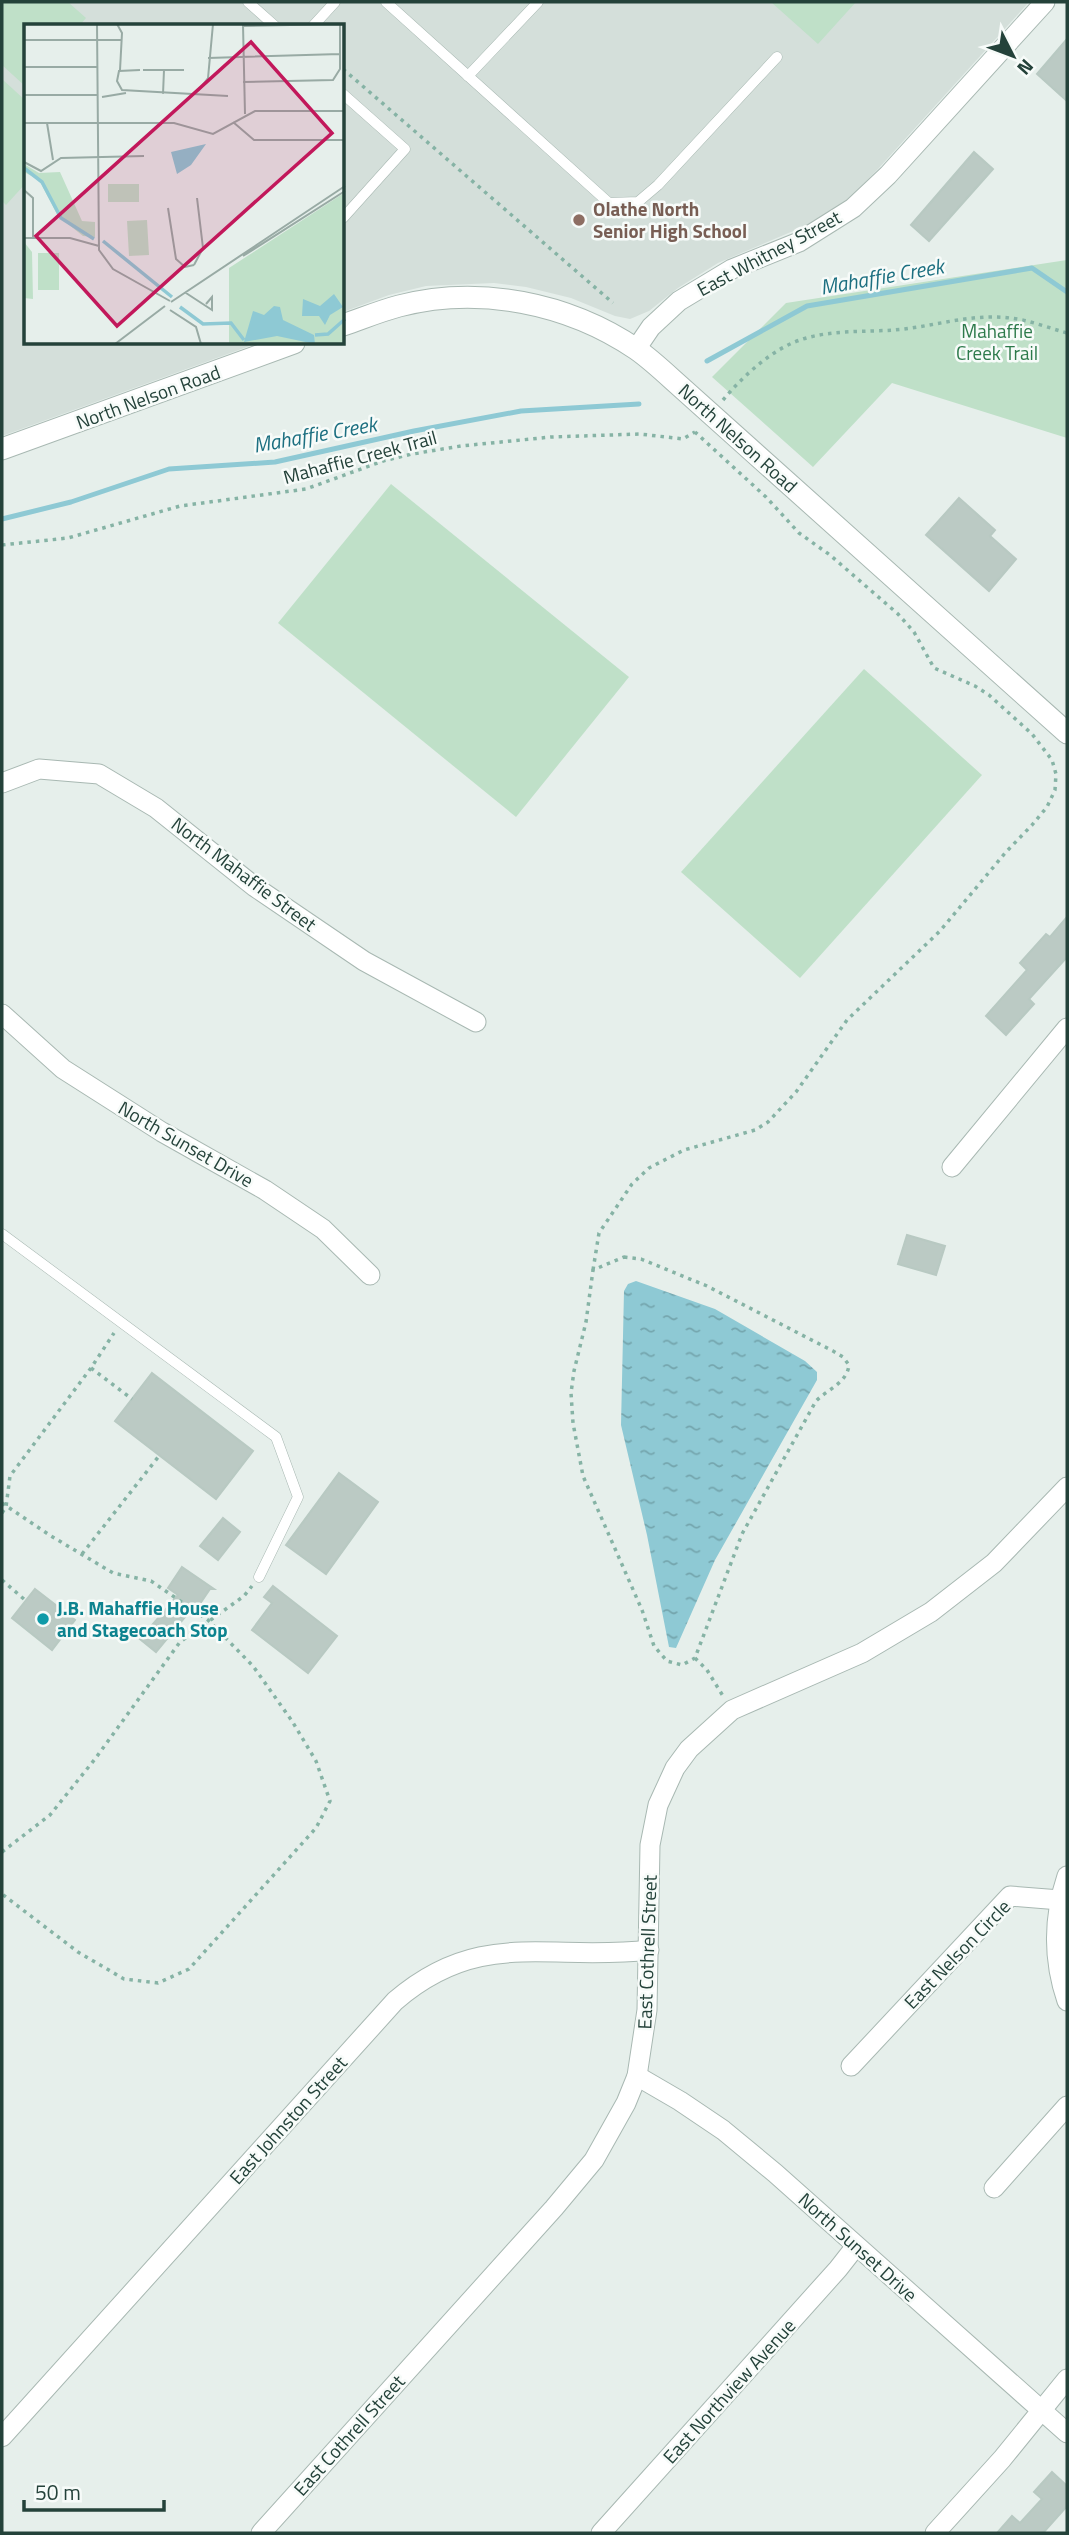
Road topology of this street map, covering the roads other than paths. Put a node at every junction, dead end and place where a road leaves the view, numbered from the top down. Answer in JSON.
{"nodes":[{"id":1,"x":248,"y":2,"type":"edge"},
{"id":2,"x":335,"y":2,"type":"edge"},
{"id":3,"x":386,"y":2,"type":"edge"},
{"id":4,"x":538,"y":2,"type":"edge"},
{"id":5,"x":1045,"y":2,"type":"edge"},
{"id":6,"x":273,"y":24,"type":"edge"},
{"id":7,"x":315,"y":24,"type":"edge"},
{"id":8,"x":777,"y":57,"type":"dead end"},
{"id":9,"x":468,"y":76,"type":"junction"},
{"id":10,"x":345,"y":96,"type":"edge"},
{"id":11,"x":345,"y":216,"type":"edge"},
{"id":12,"x":345,"y":324,"type":"edge"},
{"id":13,"x":288,"y":345,"type":"edge"},
{"id":14,"x":636,"y":349,"type":"junction"},
{"id":15,"x":2,"y":449,"type":"edge"},
{"id":16,"x":1067,"y":733,"type":"edge"},
{"id":17,"x":2,"y":783,"type":"edge"},
{"id":18,"x":2,"y":1014,"type":"edge"},
{"id":19,"x":476,"y":1021,"type":"dead end"},
{"id":20,"x":1067,"y":1028,"type":"edge"},
{"id":21,"x":952,"y":1167,"type":"dead end"},
{"id":22,"x":2,"y":1234,"type":"edge"},
{"id":23,"x":370,"y":1275,"type":"dead end"},
{"id":24,"x":1067,"y":1486,"type":"edge"},
{"id":25,"x":259,"y":1577,"type":"road end"},
{"id":26,"x":1067,"y":1876,"type":"edge"},
{"id":27,"x":1060,"y":1900,"type":"junction"},
{"id":28,"x":649,"y":1950,"type":"junction"},
{"id":29,"x":1067,"y":2001,"type":"edge"},
{"id":30,"x":851,"y":2066,"type":"dead end"},
{"id":31,"x":637,"y":2076,"type":"junction"},
{"id":32,"x":1067,"y":2106,"type":"edge"},
{"id":33,"x":995,"y":2188,"type":"dead end"},
{"id":34,"x":856,"y":2246,"type":"junction"},
{"id":35,"x":1067,"y":2379,"type":"edge"},
{"id":36,"x":1043,"y":2411,"type":"junction"},
{"id":37,"x":1067,"y":2433,"type":"edge"},
{"id":38,"x":2,"y":2437,"type":"edge"},
{"id":39,"x":261,"y":2533,"type":"edge"},
{"id":40,"x":601,"y":2533,"type":"edge"},
{"id":41,"x":935,"y":2533,"type":"edge"}],
"edges":[{"from":1,"to":6,"type":"lane"},
{"from":2,"to":7,"type":"lane"},
{"from":3,"to":9,"type":"lane"},
{"from":4,"to":9,"type":"lane"},
{"from":5,"to":14,"type":"street","name":"East Whitney Street"},
{"from":8,"to":9,"type":"lane"},
{"from":10,"to":11,"type":"lane"},
{"from":12,"to":14,"type":"street","name":"North Nelson Road"},
{"from":13,"to":15,"type":"street","name":"North Nelson Road"},
{"from":14,"to":16,"type":"street","name":"North Nelson Road"},
{"from":17,"to":19,"type":"street","name":"North Mahaffie Street"},
{"from":18,"to":23,"type":"street","name":"North Sunset Drive"},
{"from":20,"to":21,"type":"street"},
{"from":22,"to":25,"type":"lane"},
{"from":24,"to":28,"type":"street","name":"East Cothrell Street"},
{"from":26,"to":27,"type":"street"},
{"from":27,"to":29,"type":"street"},
{"from":27,"to":30,"type":"street","name":"East Nelson Circle"},
{"from":28,"to":31,"type":"street","name":"East Cothrell Street"},
{"from":28,"to":38,"type":"street","name":"East Johnston Street"},
{"from":31,"to":34,"type":"street","name":"North Sunset Drive"},
{"from":31,"to":39,"type":"street","name":"East Cothrell Street"},
{"from":32,"to":33,"type":"street"},
{"from":34,"to":36,"type":"street","name":"North Sunset Drive"},
{"from":34,"to":40,"type":"street","name":"East Northview Avenue"},
{"from":35,"to":36,"type":"street"},
{"from":36,"to":37,"type":"street","name":"North Sunset Drive"},
{"from":36,"to":41,"type":"street"}]}
